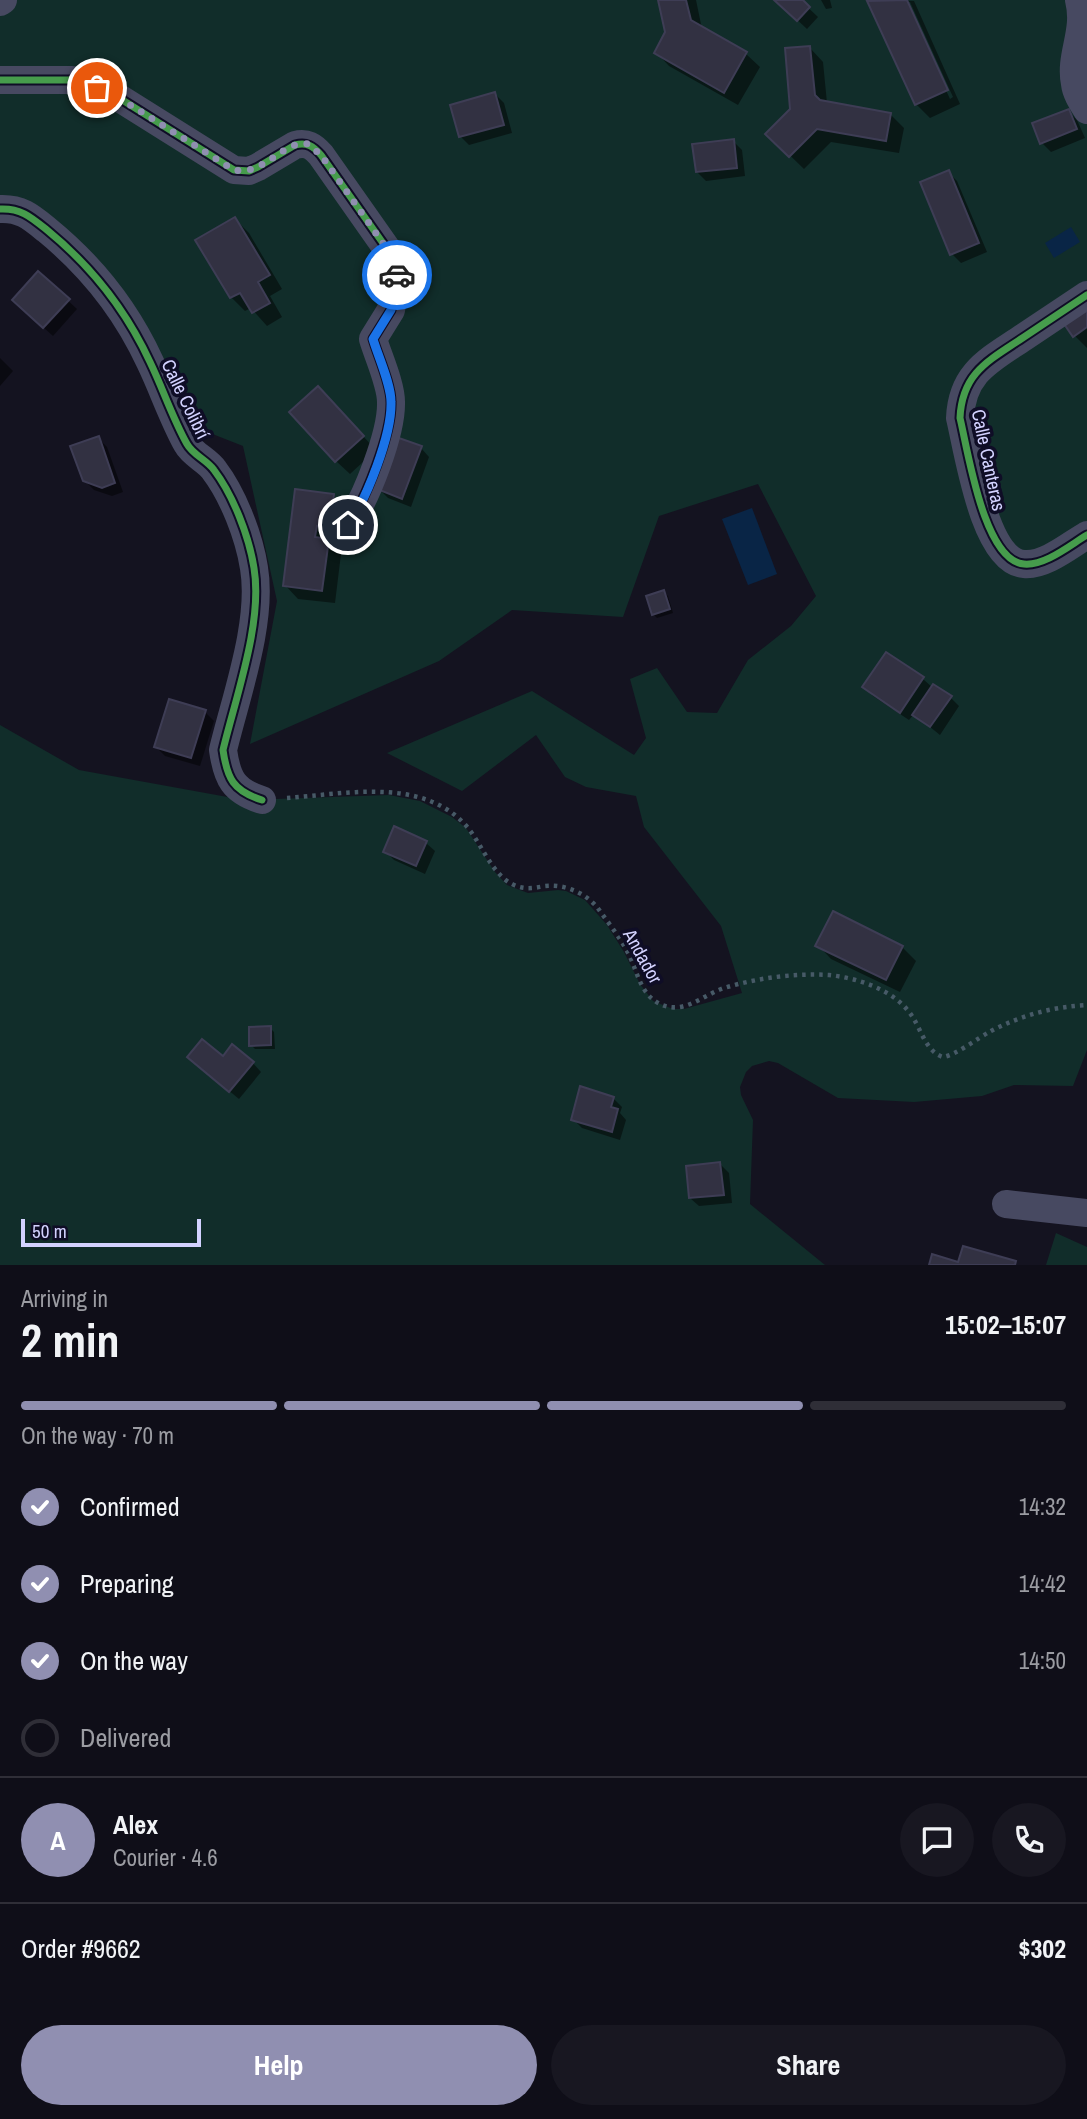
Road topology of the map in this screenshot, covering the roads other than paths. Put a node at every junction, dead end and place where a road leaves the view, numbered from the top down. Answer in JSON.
{"nodes":[{"id":1,"x":1079,"y":0,"type":"edge"},
{"id":2,"x":0,"y":80,"type":"edge"},
{"id":3,"x":1087,"y":110,"type":"edge"},
{"id":4,"x":0,"y":209,"type":"edge"},
{"id":5,"x":1087,"y":295,"type":"edge"},
{"id":6,"x":348,"y":525,"type":"dead end"},
{"id":7,"x":1087,"y":535,"type":"edge"},
{"id":8,"x":262,"y":800,"type":"road end"},
{"id":9,"x":1006,"y":1204,"type":"dead end"},
{"id":10,"x":1087,"y":1213,"type":"edge"}],
"edges":[{"from":1,"to":3,"type":"street"},
{"from":2,"to":6,"type":"street"},
{"from":4,"to":8,"type":"street","name":"Calle Colibrí"},
{"from":5,"to":7,"type":"street","name":"Calle Canteras"},
{"from":9,"to":10,"type":"street"}]}
